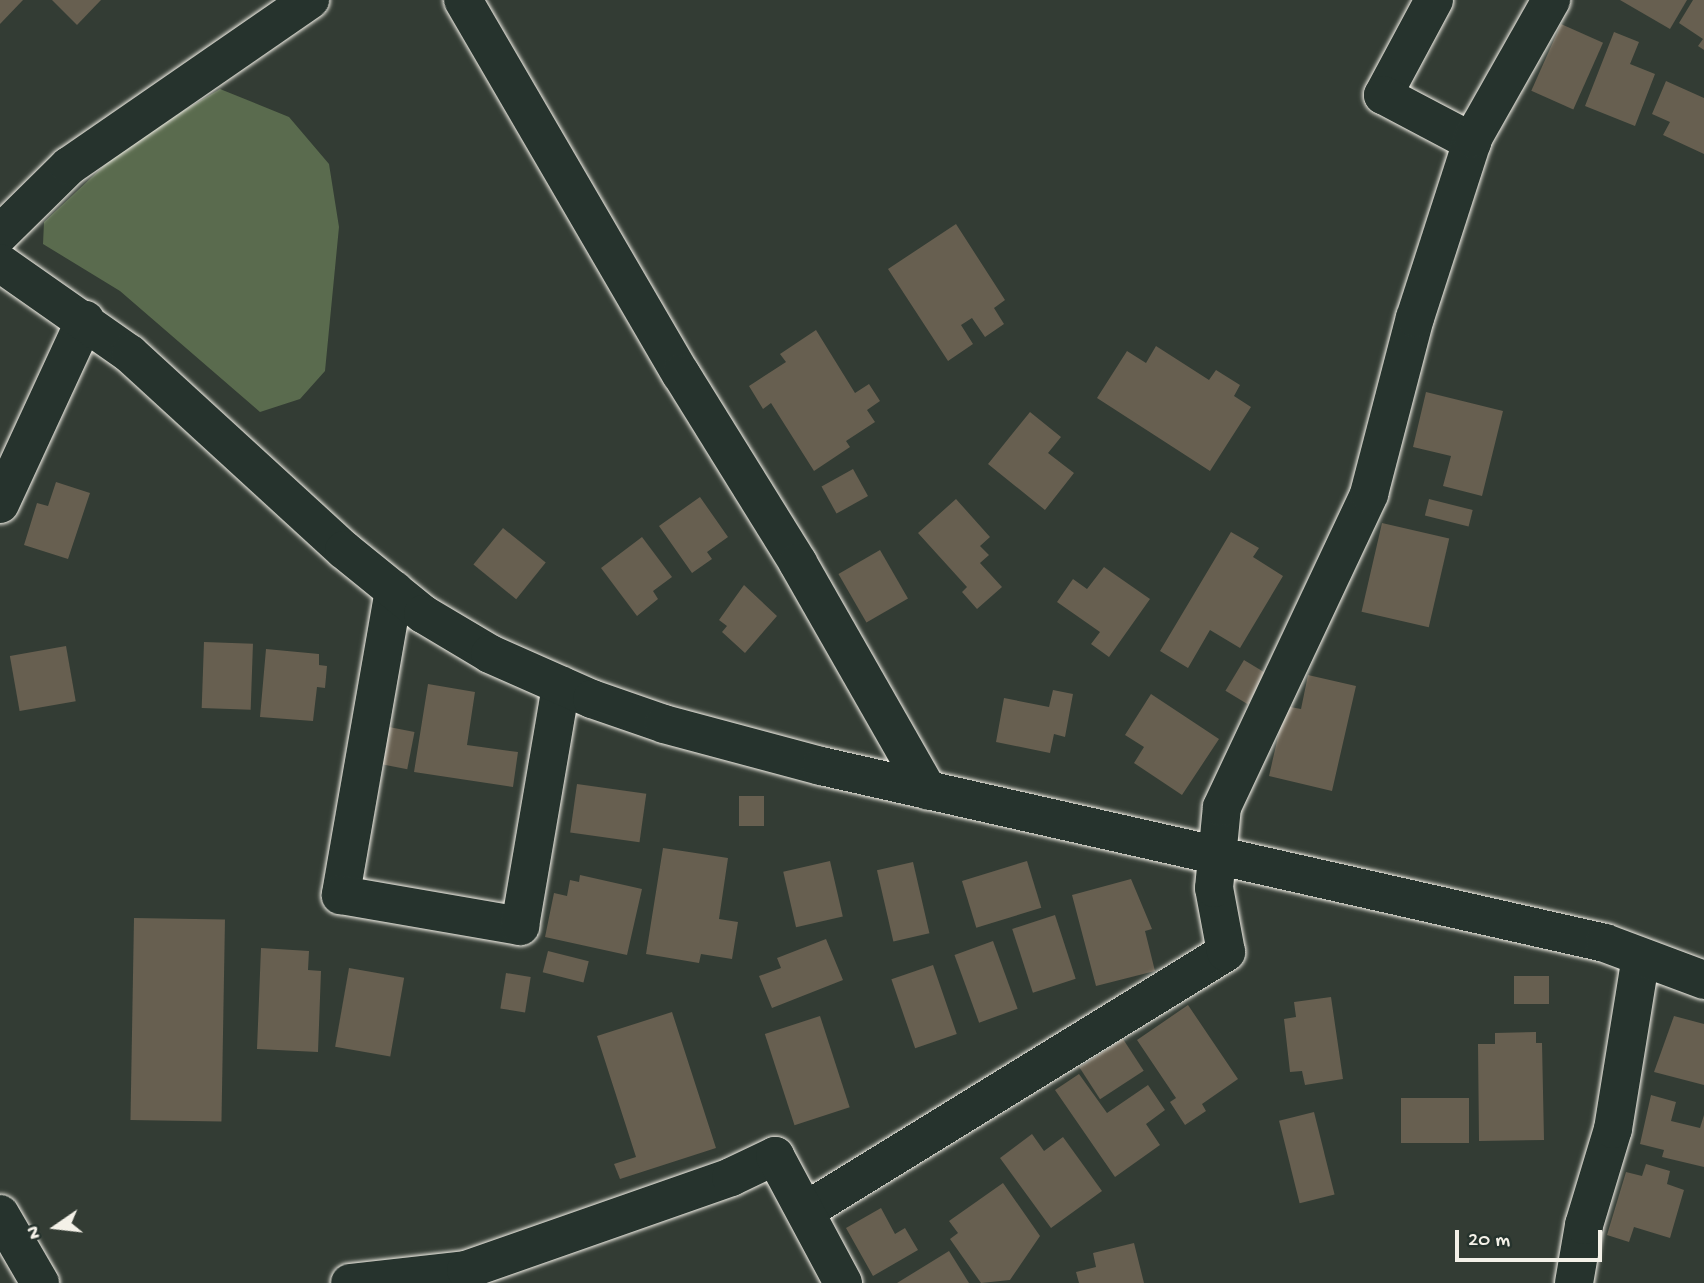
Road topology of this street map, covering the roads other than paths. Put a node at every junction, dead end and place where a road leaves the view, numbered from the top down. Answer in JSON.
{"nodes":[{"id":1,"x":310,"y":0,"type":"edge"},
{"id":2,"x":463,"y":0,"type":"edge"},
{"id":3,"x":1434,"y":0,"type":"edge"},
{"id":4,"x":1551,"y":0,"type":"edge"},
{"id":5,"x":1472,"y":142,"type":"junction"},
{"id":6,"x":0,"y":234,"type":"edge"},
{"id":7,"x":0,"y":263,"type":"edge"},
{"id":8,"x":85,"y":320,"type":"junction"},
{"id":9,"x":0,"y":504,"type":"edge"},
{"id":10,"x":394,"y":590,"type":"junction"},
{"id":11,"x":561,"y":685,"type":"junction"},
{"id":12,"x":928,"y":791,"type":"junction"},
{"id":13,"x":1217,"y":852,"type":"junction"},
{"id":14,"x":1641,"y":957,"type":"junction"},
{"id":15,"x":1704,"y":980,"type":"edge"},
{"id":16,"x":807,"y":1210,"type":"junction"},
{"id":17,"x":0,"y":1214,"type":"edge"},
{"id":18,"x":40,"y":1283,"type":"edge"},
{"id":19,"x":350,"y":1283,"type":"edge"},
{"id":20,"x":843,"y":1283,"type":"edge"},
{"id":21,"x":1574,"y":1283,"type":"edge"}],
"edges":[{"from":1,"to":6,"type":"street"},
{"from":2,"to":12,"type":"street"},
{"from":3,"to":5,"type":"street"},
{"from":4,"to":5,"type":"street"},
{"from":5,"to":13,"type":"street"},
{"from":7,"to":8,"type":"street"},
{"from":8,"to":9,"type":"street"},
{"from":8,"to":10,"type":"street"},
{"from":10,"to":11,"type":"street"},
{"from":10,"to":11,"type":"street"},
{"from":11,"to":12,"type":"street"},
{"from":12,"to":13,"type":"street"},
{"from":13,"to":14,"type":"street"},
{"from":13,"to":16,"type":"street"},
{"from":14,"to":15,"type":"street"},
{"from":14,"to":21,"type":"street"},
{"from":16,"to":19,"type":"street"},
{"from":16,"to":20,"type":"street"},
{"from":17,"to":18,"type":"street"}]}
